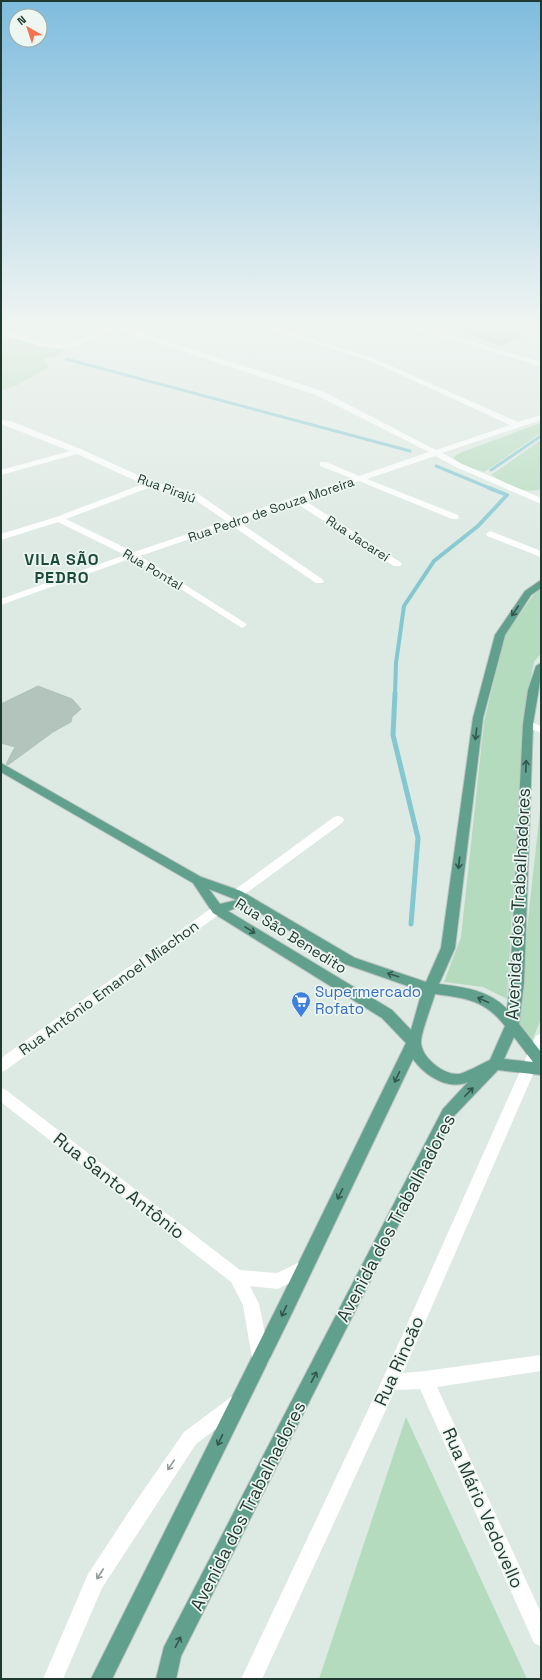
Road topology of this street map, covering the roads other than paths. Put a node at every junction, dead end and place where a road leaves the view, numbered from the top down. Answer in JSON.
{"nodes":[{"id":1,"x":337,"y":402,"type":"edge"},
{"id":2,"x":467,"y":402,"type":"edge"},
{"id":3,"x":541,"y":417,"type":"edge"},
{"id":4,"x":1,"y":422,"type":"edge"},
{"id":5,"x":517,"y":425,"type":"junction"},
{"id":6,"x":78,"y":451,"type":"junction"},
{"id":7,"x":436,"y":453,"type":"junction"},
{"id":8,"x":323,"y":464,"type":"dead end"},
{"id":9,"x":1,"y":472,"type":"edge"},
{"id":10,"x":360,"y":479,"type":"junction"},
{"id":11,"x":150,"y":484,"type":"junction"},
{"id":12,"x":539,"y":499,"type":"edge"},
{"id":13,"x":298,"y":500,"type":"junction"},
{"id":14,"x":455,"y":516,"type":"dead end"},
{"id":15,"x":60,"y":519,"type":"junction"},
{"id":16,"x":232,"y":522,"type":"junction"},
{"id":17,"x":490,"y":534,"type":"dead end"},
{"id":18,"x":1,"y":537,"type":"edge"},
{"id":19,"x":541,"y":554,"type":"edge"},
{"id":20,"x":133,"y":556,"type":"junction"},
{"id":21,"x":397,"y":564,"type":"dead end"},
{"id":22,"x":319,"y":581,"type":"dead end"},
{"id":23,"x":541,"y":583,"type":"edge"},
{"id":24,"x":1,"y":602,"type":"edge"},
{"id":25,"x":242,"y":625,"type":"dead end"},
{"id":26,"x":541,"y":666,"type":"edge"},
{"id":27,"x":535,"y":727,"type":"edge"},
{"id":28,"x":2,"y":770,"type":"edge"},
{"id":29,"x":338,"y":820,"type":"dead end"},
{"id":30,"x":197,"y":880,"type":"junction"},
{"id":31,"x":237,"y":894,"type":"junction"},
{"id":32,"x":254,"y":904,"type":"junction"},
{"id":33,"x":217,"y":910,"type":"junction"},
{"id":34,"x":430,"y":988,"type":"junction"},
{"id":35,"x":512,"y":1025,"type":"junction"},
{"id":36,"x":414,"y":1042,"type":"junction"},
{"id":37,"x":537,"y":1059,"type":"edge"},
{"id":38,"x":495,"y":1064,"type":"junction"},
{"id":39,"x":1,"y":1066,"type":"edge"},
{"id":40,"x":1,"y":1094,"type":"edge"},
{"id":41,"x":304,"y":1268,"type":"junction"},
{"id":42,"x":237,"y":1277,"type":"junction"},
{"id":43,"x":261,"y":1358,"type":"junction"},
{"id":44,"x":541,"y":1363,"type":"edge"},
{"id":45,"x":425,"y":1380,"type":"junction"},
{"id":46,"x":390,"y":1382,"type":"junction"},
{"id":47,"x":240,"y":1401,"type":"junction"},
{"id":48,"x":541,"y":1636,"type":"edge"},
{"id":49,"x":53,"y":1679,"type":"edge"},
{"id":50,"x":101,"y":1679,"type":"edge"},
{"id":51,"x":166,"y":1679,"type":"edge"},
{"id":52,"x":251,"y":1679,"type":"edge"}],
"edges":[{"from":1,"to":7,"type":"street"},
{"from":2,"to":5,"type":"street"},
{"from":3,"to":5,"type":"street","name":"Rua Pedro de Souza Moreira"},
{"from":4,"to":6,"type":"street","name":"Rua Pirajú"},
{"from":5,"to":7,"type":"street","name":"Rua Pedro de Souza Moreira"},
{"from":6,"to":9,"type":"street"},
{"from":6,"to":11,"type":"street","name":"Rua Pirajú"},
{"from":7,"to":10,"type":"street","name":"Rua Pedro de Souza Moreira"},
{"from":7,"to":12,"type":"street"},
{"from":8,"to":10,"type":"street"},
{"from":10,"to":13,"type":"street","name":"Rua Pedro de Souza Moreira"},
{"from":10,"to":14,"type":"street"},
{"from":11,"to":15,"type":"street"},
{"from":11,"to":16,"type":"street","name":"Rua Pirajú"},
{"from":13,"to":16,"type":"street","name":"Rua Pedro de Souza Moreira"},
{"from":13,"to":21,"type":"street","name":"Rua Jacareí"},
{"from":15,"to":18,"type":"street"},
{"from":15,"to":20,"type":"street","name":"Rua Pontal"},
{"from":16,"to":20,"type":"street","name":"Rua Pedro de Souza Moreira"},
{"from":16,"to":22,"type":"street","name":"Rua Pirajú"},
{"from":17,"to":19,"type":"street"},
{"from":20,"to":24,"type":"street","name":"Rua Pedro de Souza Moreira"},
{"from":20,"to":25,"type":"street","name":"Rua Pontal"},
{"from":23,"to":34,"type":"main road","one_way":true},
{"from":26,"to":27,"type":"main road","name":"Avenida dos Trabalhadores"},
{"from":35,"to":27,"type":"main road","name":"Avenida dos Trabalhadores","one_way":true},
{"from":28,"to":30,"type":"main road","name":"Rua São Benedito"},
{"from":29,"to":31,"type":"street"},
{"from":30,"to":31,"type":"main road","name":"Rua São Benedito"},
{"from":30,"to":33,"type":"main road","name":"Rua São Benedito"},
{"from":31,"to":32,"type":"main road","name":"Rua São Benedito"},
{"from":32,"to":33,"type":"main road"},
{"from":34,"to":32,"type":"main road","name":"Rua São Benedito","one_way":true},
{"from":33,"to":36,"type":"main road","name":"Rua São Benedito","one_way":true},
{"from":33,"to":39,"type":"street","name":"Rua Antônio Emanoel Miachon"},
{"from":35,"to":34,"type":"main road","one_way":true},
{"from":34,"to":36,"type":"main road"},
{"from":35,"to":37,"type":"main road"},
{"from":35,"to":38,"type":"main road","name":"Avenida dos Trabalhadores"},
{"from":36,"to":38,"type":"main road"},
{"from":36,"to":41,"type":"main road","one_way":true},
{"from":37,"to":38,"type":"main road"},
{"from":37,"to":46,"type":"street","name":"Rua Rincão"},
{"from":51,"to":38,"type":"main road","name":"Avenida dos Trabalhadores","one_way":true},
{"from":40,"to":42,"type":"street","name":"Rua Santo Antônio"},
{"from":41,"to":42,"type":"street"},
{"from":41,"to":43,"type":"main road","one_way":true},
{"from":42,"to":43,"type":"street","name":"Rua Santo Antônio"},
{"from":43,"to":47,"type":"main road"},
{"from":44,"to":45,"type":"street"},
{"from":45,"to":46,"type":"street"},
{"from":45,"to":48,"type":"street","name":"Rua Mário Vedovello"},
{"from":46,"to":52,"type":"street","name":"Rua Rincão"},
{"from":47,"to":49,"type":"street","one_way":true},
{"from":47,"to":50,"type":"main road","one_way":true}]}
